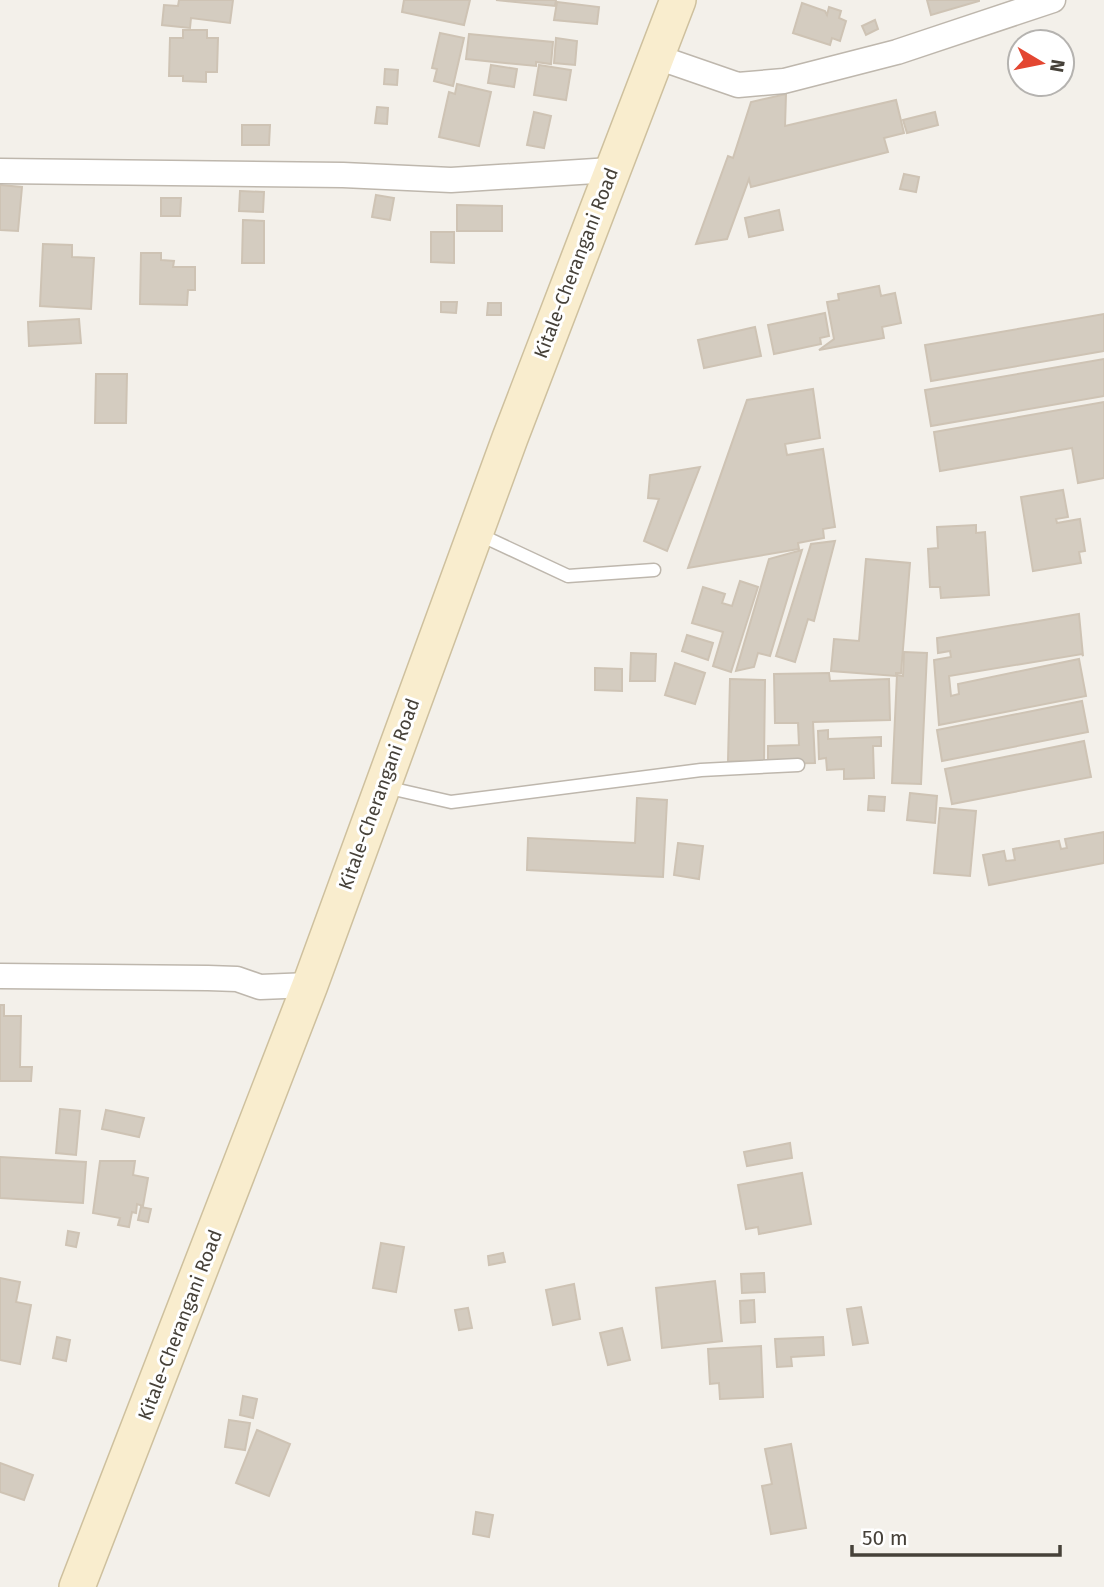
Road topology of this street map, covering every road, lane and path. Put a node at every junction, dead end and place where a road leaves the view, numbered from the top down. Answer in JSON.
{"nodes":[{"id":1,"x":678,"y":0,"type":"edge"},
{"id":2,"x":1053,"y":0,"type":"edge"},
{"id":3,"x":657,"y":57,"type":"junction"},
{"id":4,"x":611,"y":170,"type":"junction"},
{"id":5,"x":0,"y":171,"type":"edge"},
{"id":6,"x":476,"y":533,"type":"junction"},
{"id":7,"x":654,"y":570,"type":"dead end"},
{"id":8,"x":798,"y":765,"type":"dead end"},
{"id":9,"x":381,"y":787,"type":"junction"},
{"id":10,"x":0,"y":976,"type":"edge"},
{"id":11,"x":310,"y":985,"type":"junction"},
{"id":12,"x":77,"y":1587,"type":"edge"}],
"edges":[{"from":1,"to":3,"type":"main road","name":"Kitale-Cherangani Road"},
{"from":2,"to":3,"type":"street"},
{"from":3,"to":4,"type":"main road","name":"Kitale-Cherangani Road"},
{"from":4,"to":5,"type":"street"},
{"from":4,"to":6,"type":"main road","name":"Kitale-Cherangani Road"},
{"from":6,"to":7,"type":"lane"},
{"from":6,"to":9,"type":"main road","name":"Kitale-Cherangani Road"},
{"from":8,"to":9,"type":"lane"},
{"from":9,"to":11,"type":"main road","name":"Kitale-Cherangani Road"},
{"from":10,"to":11,"type":"street"},
{"from":11,"to":12,"type":"main road","name":"Kitale-Cherangani Road"}]}
